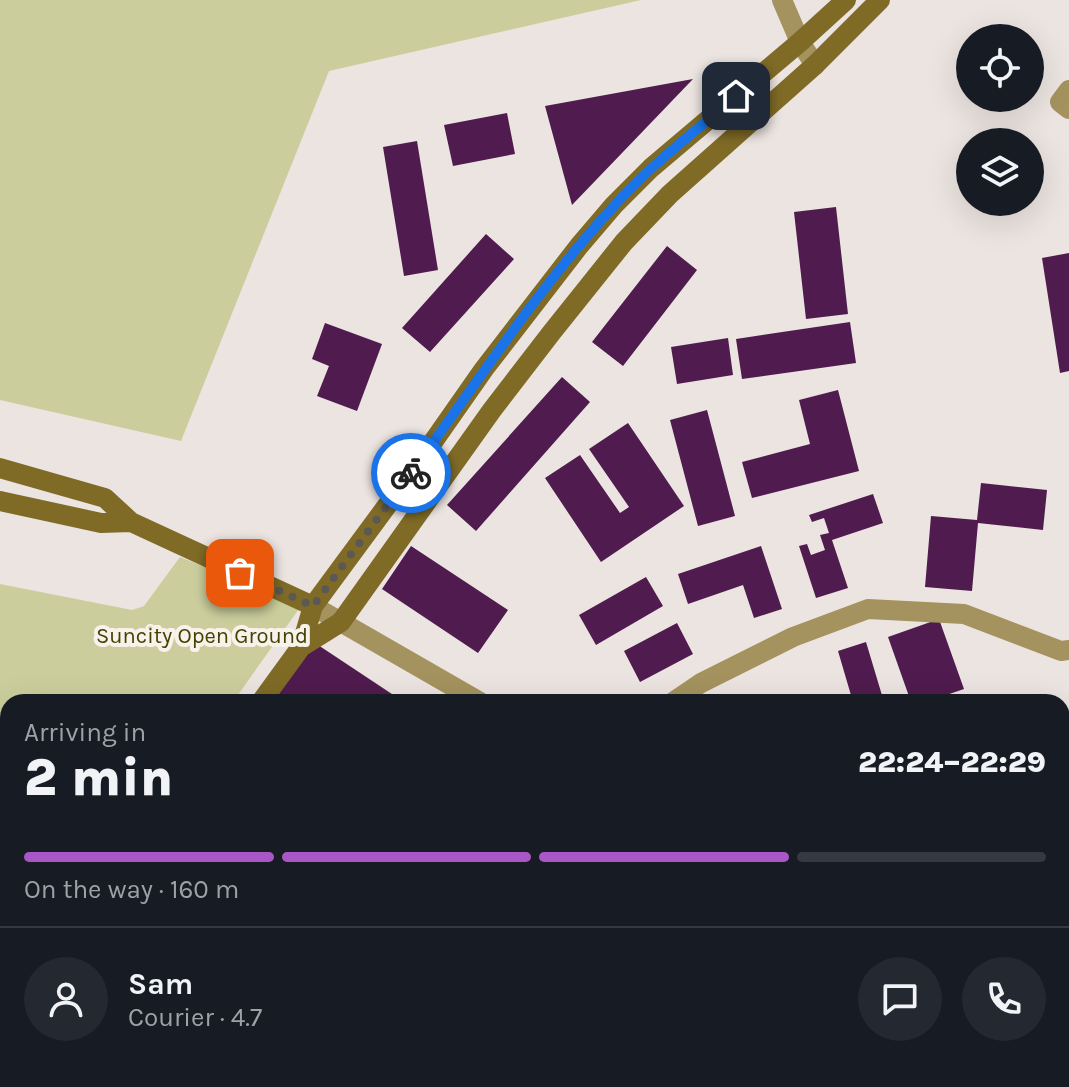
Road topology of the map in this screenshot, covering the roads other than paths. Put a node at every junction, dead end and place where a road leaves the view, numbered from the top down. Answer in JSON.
{"nodes":[{"id":1,"x":782,"y":0,"type":"edge"},
{"id":2,"x":846,"y":0,"type":"edge"},
{"id":3,"x":880,"y":0,"type":"edge"},
{"id":4,"x":800,"y":42,"type":"junction"},
{"id":5,"x":815,"y":65,"type":"junction"},
{"id":6,"x":1069,"y":90,"type":"edge"},
{"id":7,"x":1069,"y":109,"type":"edge"},
{"id":8,"x":527,"y":313,"type":"junction"},
{"id":9,"x":552,"y":332,"type":"junction"},
{"id":10,"x":0,"y":468,"type":"edge"},
{"id":11,"x":0,"y":501,"type":"edge"},
{"id":12,"x":131,"y":522,"type":"junction"},
{"id":13,"x":313,"y":606,"type":"junction"},
{"id":14,"x":341,"y":622,"type":"junction"},
{"id":15,"x":301,"y":647,"type":"junction"},
{"id":16,"x":1069,"y":650,"type":"edge"},
{"id":17,"x":267,"y":694,"type":"edge"},
{"id":18,"x":466,"y":694,"type":"edge"},
{"id":19,"x":685,"y":694,"type":"edge"}],
"edges":[{"from":1,"to":4,"type":"street"},
{"from":2,"to":4,"type":"street"},
{"from":3,"to":5,"type":"street"},
{"from":4,"to":5,"type":"street"},
{"from":4,"to":8,"type":"street"},
{"from":5,"to":9,"type":"street"},
{"from":6,"to":7,"type":"street"},
{"from":8,"to":9,"type":"street"},
{"from":8,"to":13,"type":"street"},
{"from":9,"to":14,"type":"street"},
{"from":10,"to":12,"type":"street"},
{"from":11,"to":12,"type":"street"},
{"from":12,"to":13,"type":"street"},
{"from":13,"to":14,"type":"street"},
{"from":13,"to":15,"type":"street"},
{"from":14,"to":15,"type":"street"},
{"from":14,"to":18,"type":"street"},
{"from":15,"to":17,"type":"street"},
{"from":16,"to":19,"type":"street"}]}
